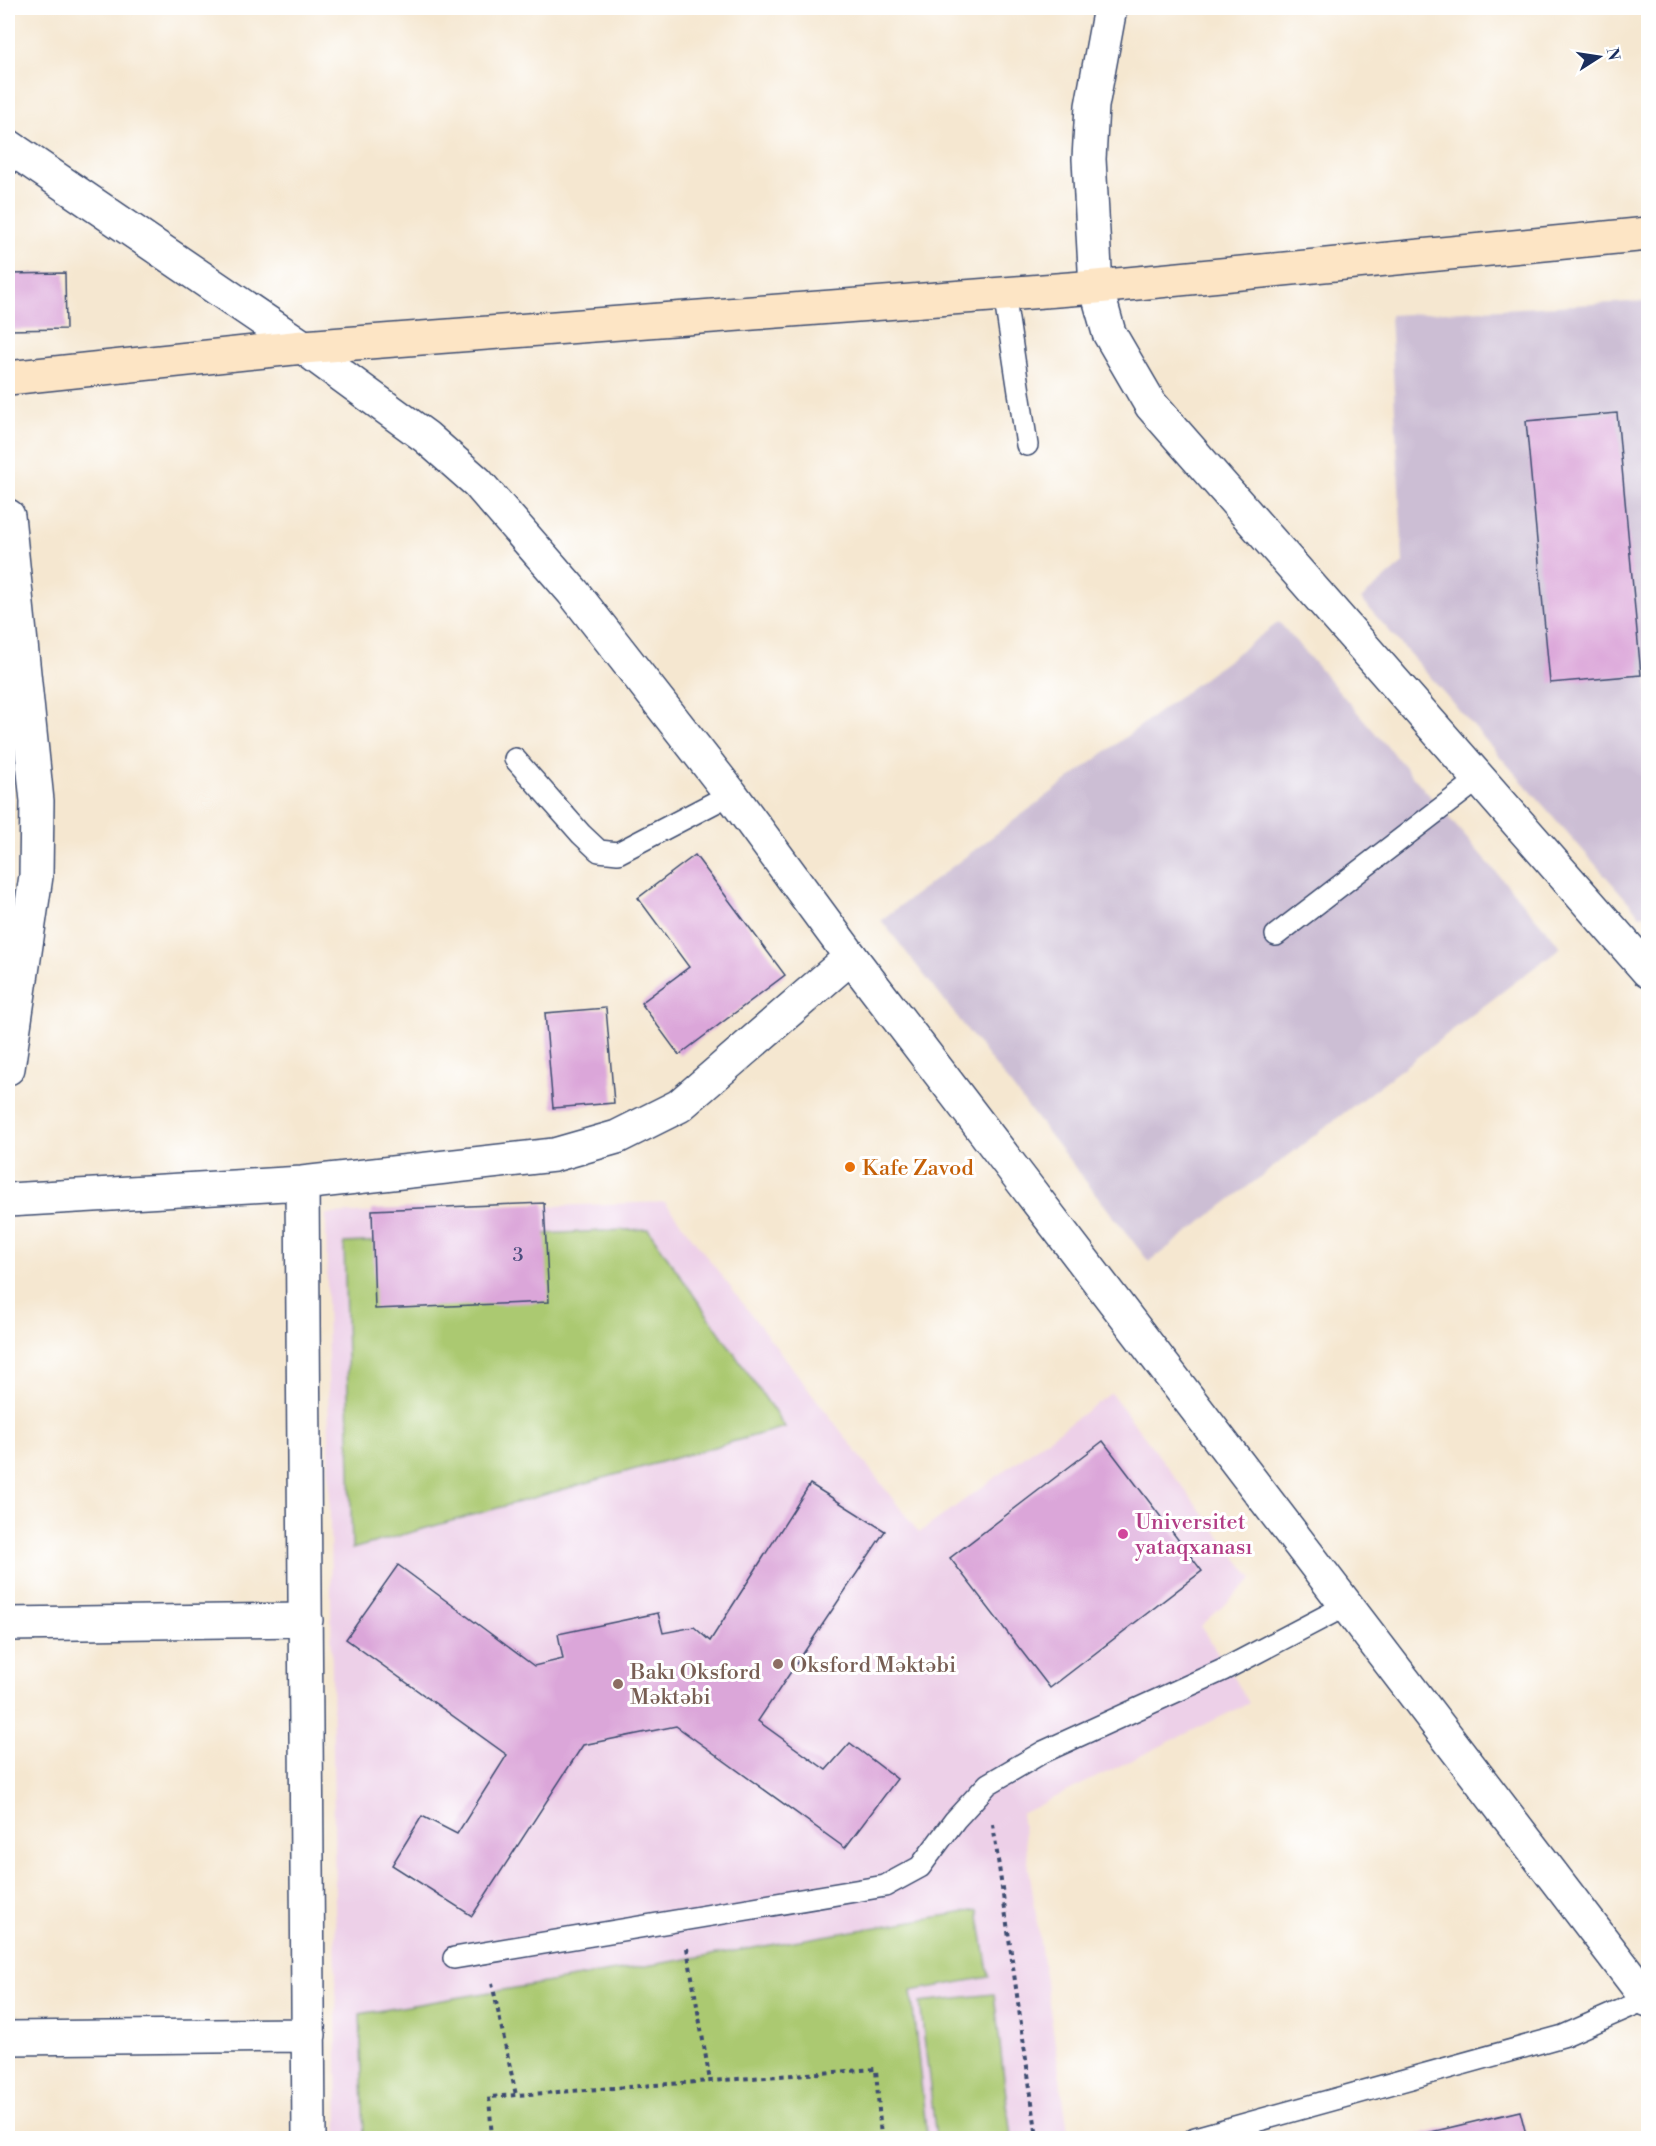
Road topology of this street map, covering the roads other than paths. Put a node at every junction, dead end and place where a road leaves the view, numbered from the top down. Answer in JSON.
{"nodes":[{"id":1,"x":1110,"y":8,"type":"edge"},
{"id":2,"x":8,"y":146,"type":"edge"},
{"id":3,"x":1648,"y":234,"type":"edge"},
{"id":4,"x":1096,"y":287,"type":"junction"},
{"id":5,"x":1004,"y":293,"type":"junction"},
{"id":6,"x":303,"y":347,"type":"junction"},
{"id":7,"x":8,"y":378,"type":"edge"},
{"id":8,"x":1027,"y":445,"type":"dead end"},
{"id":9,"x":8,"y":516,"type":"edge"},
{"id":10,"x":19,"y":725,"type":"edge"},
{"id":11,"x":515,"y":759,"type":"dead end"},
{"id":12,"x":1479,"y":779,"type":"junction"},
{"id":13,"x":731,"y":794,"type":"junction"},
{"id":14,"x":1276,"y":935,"type":"dead end"},
{"id":15,"x":850,"y":957,"type":"junction"},
{"id":16,"x":1648,"y":971,"type":"edge"},
{"id":17,"x":8,"y":1068,"type":"edge"},
{"id":18,"x":302,"y":1183,"type":"junction"},
{"id":19,"x":8,"y":1200,"type":"edge"},
{"id":20,"x":1347,"y":1605,"type":"junction"},
{"id":21,"x":306,"y":1620,"type":"junction"},
{"id":22,"x":8,"y":1624,"type":"edge"},
{"id":23,"x":454,"y":1958,"type":"dead end"},
{"id":24,"x":1648,"y":1999,"type":"edge"},
{"id":25,"x":309,"y":2035,"type":"junction"},
{"id":26,"x":8,"y":2038,"type":"edge"},
{"id":27,"x":309,"y":2139,"type":"edge"},
{"id":28,"x":1195,"y":2139,"type":"edge"}],
"edges":[{"from":1,"to":4,"type":"street"},
{"from":2,"to":6,"type":"street"},
{"from":3,"to":4,"type":"main road"},
{"from":4,"to":5,"type":"main road"},
{"from":4,"to":12,"type":"street"},
{"from":5,"to":6,"type":"main road"},
{"from":5,"to":8,"type":"lane"},
{"from":6,"to":7,"type":"main road"},
{"from":6,"to":13,"type":"street"},
{"from":9,"to":10,"type":"street"},
{"from":10,"to":17,"type":"street"},
{"from":11,"to":13,"type":"lane"},
{"from":12,"to":14,"type":"lane"},
{"from":12,"to":16,"type":"street"},
{"from":13,"to":15,"type":"street"},
{"from":15,"to":18,"type":"street"},
{"from":15,"to":20,"type":"street"},
{"from":18,"to":19,"type":"street"},
{"from":18,"to":21,"type":"street"},
{"from":20,"to":23,"type":"lane"},
{"from":20,"to":24,"type":"street"},
{"from":21,"to":22,"type":"street"},
{"from":21,"to":25,"type":"street"},
{"from":24,"to":28,"type":"lane"},
{"from":25,"to":26,"type":"street"},
{"from":25,"to":27,"type":"street"}]}
